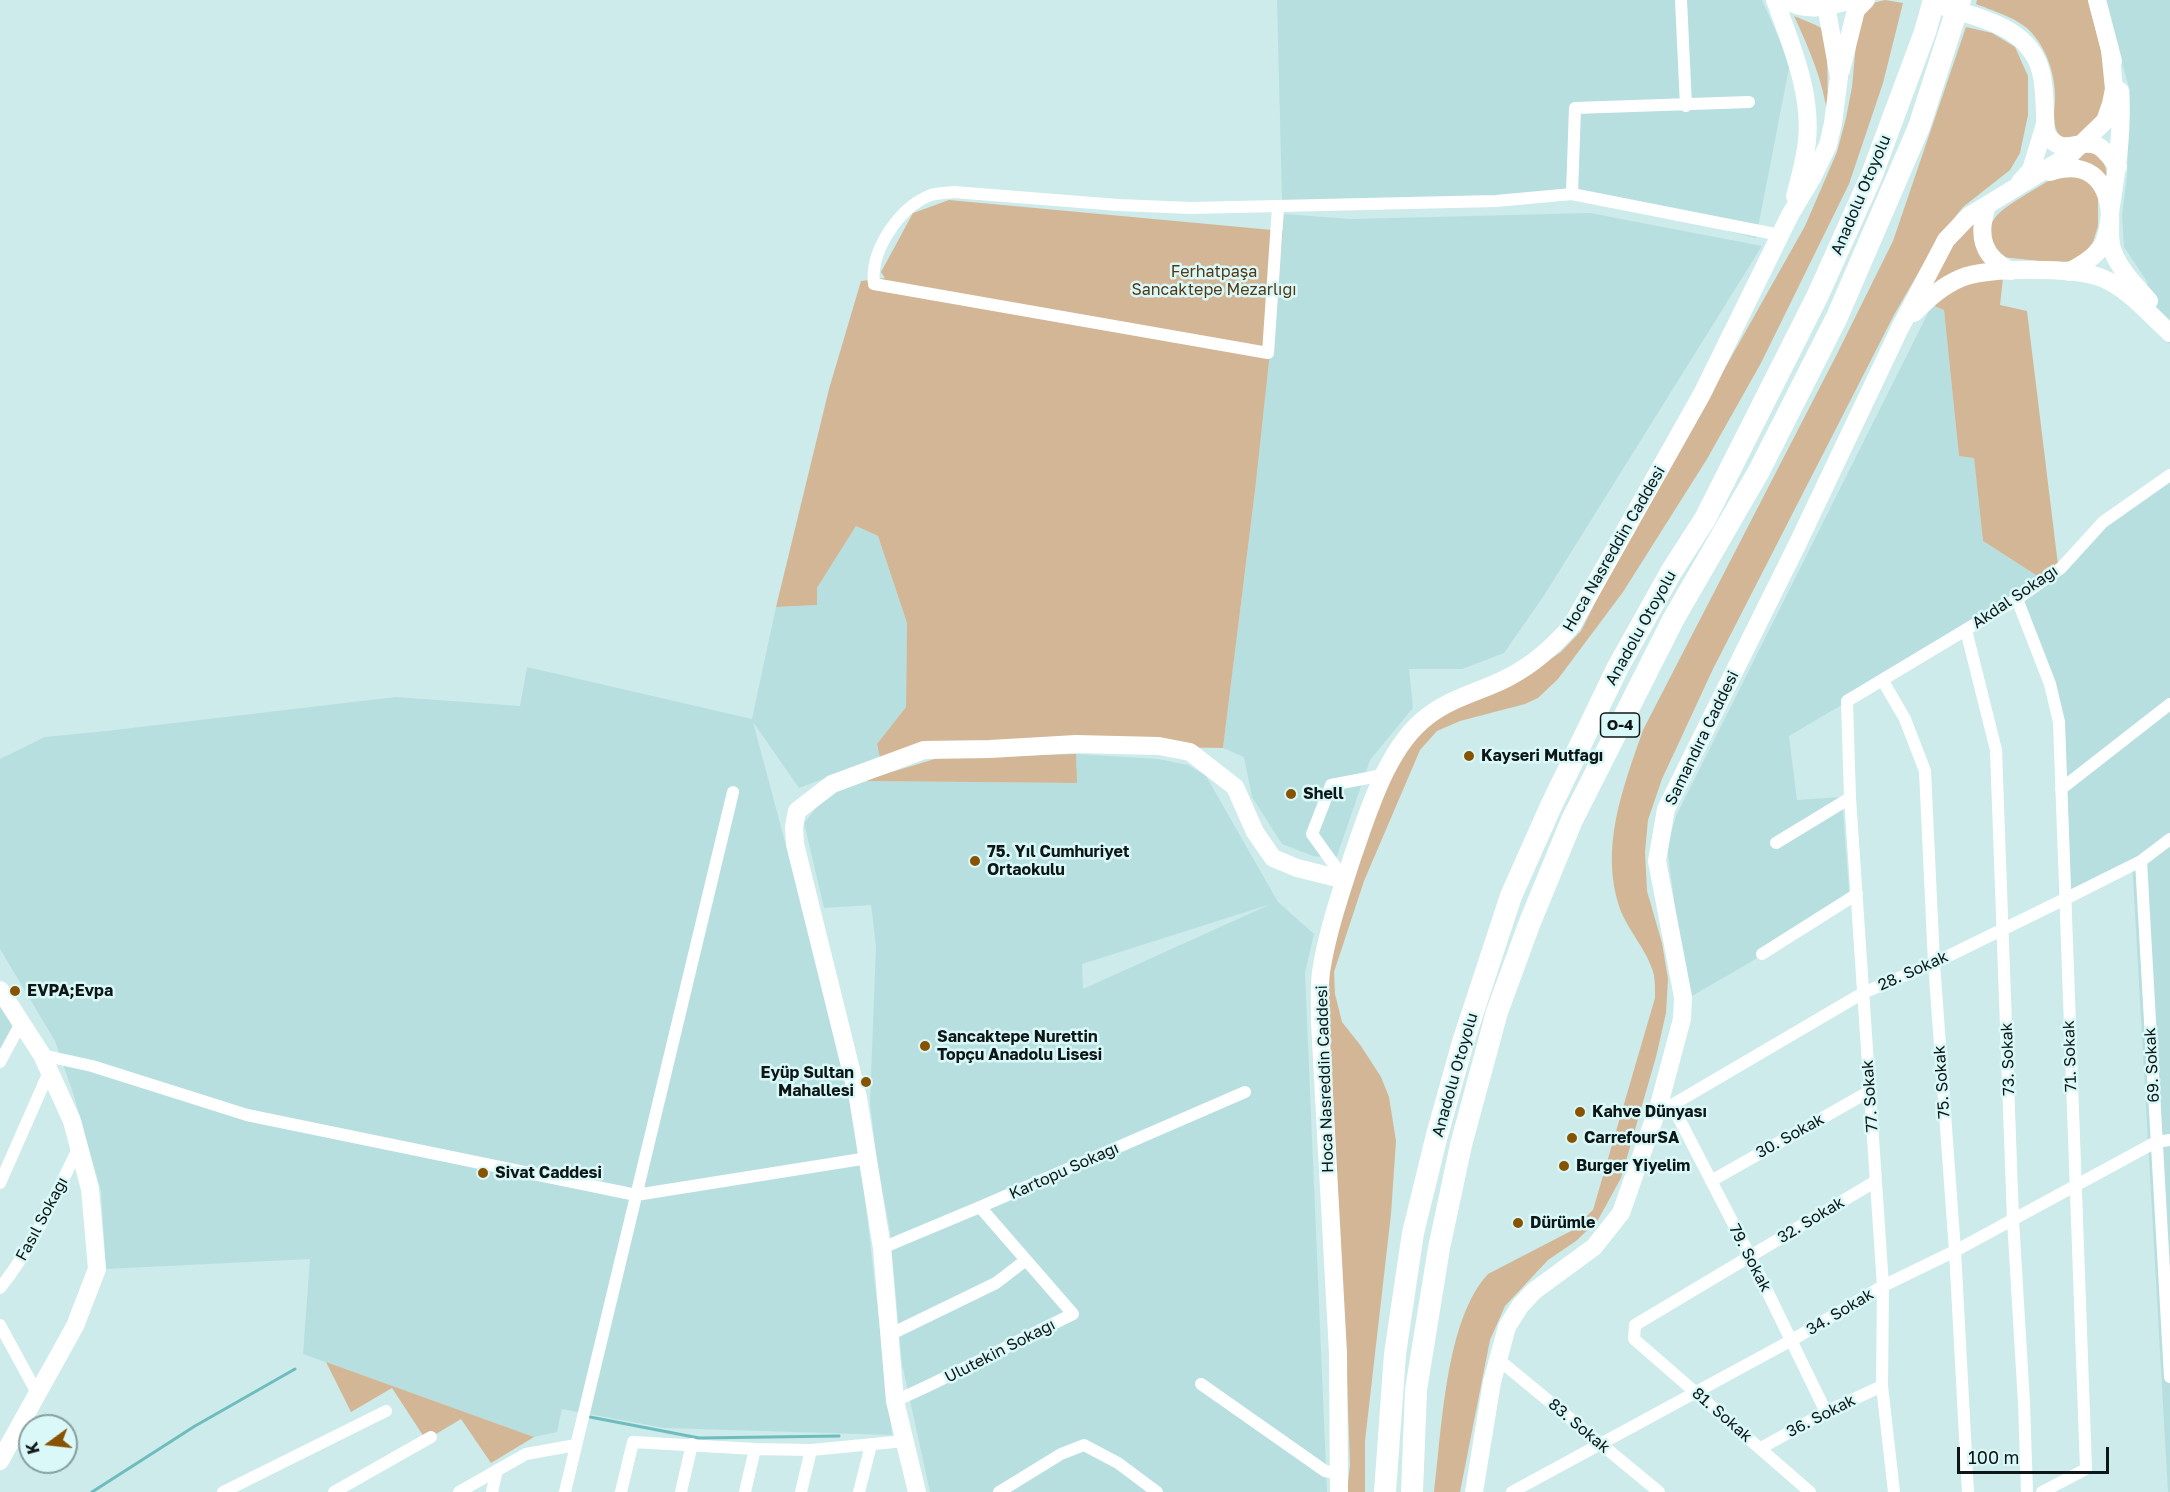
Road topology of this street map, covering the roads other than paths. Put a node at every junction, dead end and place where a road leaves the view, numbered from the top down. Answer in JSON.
{"nodes":[{"id":1,"x":1681,"y":0,"type":"edge"},
{"id":2,"x":1774,"y":0,"type":"edge"},
{"id":3,"x":1786,"y":0,"type":"edge"},
{"id":4,"x":1853,"y":0,"type":"edge"},
{"id":5,"x":1866,"y":0,"type":"edge"},
{"id":6,"x":1923,"y":0,"type":"edge"},
{"id":7,"x":1932,"y":0,"type":"edge"},
{"id":8,"x":1960,"y":0,"type":"edge"},
{"id":9,"x":2097,"y":0,"type":"edge"},
{"id":10,"x":1826,"y":3,"type":"edge"},
{"id":11,"x":2110,"y":49,"type":"junction"},
{"id":12,"x":1839,"y":77,"type":"junction"},
{"id":13,"x":1749,"y":102,"type":"dead end"},
{"id":14,"x":1686,"y":106,"type":"junction"},
{"id":15,"x":2045,"y":124,"type":"junction"},
{"id":16,"x":2080,"y":145,"type":"junction"},
{"id":17,"x":2118,"y":167,"type":"junction"},
{"id":18,"x":2039,"y":174,"type":"junction"},
{"id":19,"x":2014,"y":189,"type":"junction"},
{"id":20,"x":1572,"y":194,"type":"junction"},
{"id":21,"x":1987,"y":206,"type":"junction"},
{"id":22,"x":1278,"y":207,"type":"junction"},
{"id":23,"x":2110,"y":214,"type":"junction"},
{"id":24,"x":1790,"y":215,"type":"junction"},
{"id":25,"x":1780,"y":235,"type":"junction"},
{"id":26,"x":2011,"y":271,"type":"junction"},
{"id":27,"x":2069,"y":272,"type":"junction"},
{"id":28,"x":2170,"y":324,"type":"edge"},
{"id":29,"x":1900,"y":328,"type":"junction"},
{"id":30,"x":2170,"y":333,"type":"edge"},
{"id":31,"x":2170,"y":475,"type":"edge"},
{"id":32,"x":2017,"y":600,"type":"junction"},
{"id":33,"x":1966,"y":630,"type":"junction"},
{"id":34,"x":1883,"y":681,"type":"junction"},
{"id":35,"x":1847,"y":700,"type":"joint"},
{"id":36,"x":2170,"y":704,"type":"edge"},
{"id":37,"x":1383,"y":775,"type":"junction"},
{"id":38,"x":2061,"y":789,"type":"junction"},
{"id":39,"x":733,"y":792,"type":"dead end"},
{"id":40,"x":1850,"y":798,"type":"junction"},
{"id":41,"x":2170,"y":839,"type":"edge"},
{"id":42,"x":1776,"y":843,"type":"dead end"},
{"id":43,"x":2141,"y":861,"type":"junction"},
{"id":44,"x":1345,"y":880,"type":"junction"},
{"id":45,"x":1857,"y":894,"type":"junction"},
{"id":46,"x":2065,"y":899,"type":"junction"},
{"id":47,"x":2004,"y":928,"type":"junction"},
{"id":48,"x":1762,"y":954,"type":"dead end"},
{"id":49,"x":1934,"y":963,"type":"junction"},
{"id":50,"x":0,"y":990,"type":"edge"},
{"id":51,"x":1863,"y":993,"type":"junction"},
{"id":52,"x":21,"y":1023,"type":"junction"},
{"id":53,"x":0,"y":1062,"type":"edge"},
{"id":54,"x":45,"y":1063,"type":"junction"},
{"id":55,"x":1245,"y":1092,"type":"dead end"},
{"id":56,"x":1870,"y":1092,"type":"junction"},
{"id":57,"x":1665,"y":1105,"type":"junction"},
{"id":58,"x":2170,"y":1140,"type":"edge"},
{"id":59,"x":2156,"y":1142,"type":"junction"},
{"id":60,"x":78,"y":1147,"type":"junction"},
{"id":61,"x":868,"y":1158,"type":"junction"},
{"id":62,"x":1711,"y":1181,"type":"junction"},
{"id":63,"x":1875,"y":1181,"type":"junction"},
{"id":64,"x":0,"y":1183,"type":"edge"},
{"id":65,"x":2075,"y":1186,"type":"junction"},
{"id":66,"x":636,"y":1195,"type":"junction"},
{"id":67,"x":980,"y":1207,"type":"junction"},
{"id":68,"x":2013,"y":1220,"type":"junction"},
{"id":69,"x":882,"y":1248,"type":"junction"},
{"id":70,"x":1955,"y":1251,"type":"junction"},
{"id":71,"x":1750,"y":1256,"type":"junction"},
{"id":72,"x":1026,"y":1260,"type":"junction"},
{"id":73,"x":1883,"y":1286,"type":"junction"},
{"id":74,"x":0,"y":1288,"type":"edge"},
{"id":75,"x":0,"y":1325,"type":"edge"},
{"id":76,"x":889,"y":1335,"type":"junction"},
{"id":77,"x":1634,"y":1339,"type":"joint"},
{"id":78,"x":1792,"y":1340,"type":"junction"},
{"id":79,"x":1499,"y":1360,"type":"junction"},
{"id":80,"x":2170,"y":1377,"type":"edge"},
{"id":81,"x":1201,"y":1384,"type":"dead end"},
{"id":82,"x":1882,"y":1386,"type":"junction"},
{"id":83,"x":1696,"y":1392,"type":"junction"},
{"id":84,"x":37,"y":1393,"type":"junction"},
{"id":85,"x":895,"y":1401,"type":"junction"},
{"id":86,"x":386,"y":1411,"type":"dead end"},
{"id":87,"x":1826,"y":1412,"type":"junction"},
{"id":88,"x":431,"y":1437,"type":"dead end"},
{"id":89,"x":905,"y":1441,"type":"junction"},
{"id":90,"x":692,"y":1444,"type":"junction"},
{"id":91,"x":1600,"y":1444,"type":"junction"},
{"id":92,"x":576,"y":1445,"type":"junction"},
{"id":93,"x":871,"y":1445,"type":"junction"},
{"id":94,"x":1761,"y":1448,"type":"junction"},
{"id":95,"x":755,"y":1449,"type":"junction"},
{"id":96,"x":811,"y":1450,"type":"junction"},
{"id":97,"x":0,"y":1461,"type":"edge"},
{"id":98,"x":497,"y":1470,"type":"junction"},
{"id":99,"x":1340,"y":1483,"type":"edge"},
{"id":100,"x":226,"y":1491,"type":"edge"},
{"id":101,"x":334,"y":1492,"type":"edge"},
{"id":102,"x":459,"y":1492,"type":"edge"},
{"id":103,"x":492,"y":1492,"type":"edge"},
{"id":104,"x":565,"y":1492,"type":"edge"},
{"id":105,"x":621,"y":1492,"type":"edge"},
{"id":106,"x":681,"y":1492,"type":"edge"},
{"id":107,"x":745,"y":1492,"type":"edge"},
{"id":108,"x":801,"y":1492,"type":"edge"},
{"id":109,"x":859,"y":1492,"type":"edge"},
{"id":110,"x":917,"y":1492,"type":"edge"},
{"id":111,"x":999,"y":1492,"type":"edge"},
{"id":112,"x":1157,"y":1492,"type":"edge"},
{"id":113,"x":1385,"y":1492,"type":"edge"},
{"id":114,"x":1412,"y":1492,"type":"edge"},
{"id":115,"x":1474,"y":1492,"type":"edge"},
{"id":116,"x":1512,"y":1492,"type":"edge"},
{"id":117,"x":1659,"y":1492,"type":"edge"},
{"id":118,"x":1810,"y":1492,"type":"edge"},
{"id":119,"x":1894,"y":1492,"type":"edge"},
{"id":120,"x":1968,"y":1492,"type":"edge"},
{"id":121,"x":2027,"y":1492,"type":"edge"},
{"id":122,"x":2042,"y":1492,"type":"edge"}],
"edges":[{"from":1,"to":14,"type":"street"},
{"from":2,"to":24,"type":"main road"},
{"from":3,"to":10,"type":"main road"},
{"from":4,"to":10,"type":"main road"},
{"from":5,"to":12,"type":"main road"},
{"from":6,"to":15,"type":"main road"},
{"from":7,"to":113,"type":"highway","name":"Anadolu Otoyolu","number":"O-4"},
{"from":8,"to":114,"type":"highway","name":"Anadolu Otoyolu","number":"O-4"},
{"from":9,"to":11,"type":"main road"},
{"from":10,"to":12,"type":"main road"},
{"from":11,"to":16,"type":"main road","name":"Samandıra Caddesi"},
{"from":11,"to":17,"type":"main road"},
{"from":12,"to":24,"type":"main road"},
{"from":13,"to":14,"type":"street"},
{"from":14,"to":20,"type":"street"},
{"from":15,"to":16,"type":"main road"},
{"from":15,"to":19,"type":"main road"},
{"from":16,"to":17,"type":"main road"},
{"from":16,"to":18,"type":"main road","name":"Samandıra Caddesi"},
{"from":17,"to":23,"type":"main road"},
{"from":18,"to":19,"type":"main road","name":"Samandıra Caddesi"},
{"from":18,"to":23,"type":"main road"},
{"from":19,"to":21,"type":"main road","name":"Samandıra Caddesi"},
{"from":20,"to":22,"type":"street"},
{"from":20,"to":25,"type":"street"},
{"from":21,"to":26,"type":"main road"},
{"from":21,"to":29,"type":"main road","name":"Samandıra Caddesi"},
{"from":22,"to":22,"type":"street"},
{"from":23,"to":27,"type":"main road"},
{"from":23,"to":28,"type":"main road"},
{"from":24,"to":25,"type":"main road","name":"Hoca Nasreddin Caddesi"},
{"from":25,"to":37,"type":"main road","name":"Hoca Nasreddin Caddesi"},
{"from":26,"to":27,"type":"main road"},
{"from":26,"to":29,"type":"main road"},
{"from":27,"to":30,"type":"main road"},
{"from":29,"to":57,"type":"main road","name":"Samandıra Caddesi"},
{"from":31,"to":32,"type":"street","name":"Akdal Sokağı"},
{"from":32,"to":33,"type":"street","name":"Akdal Sokağı"},
{"from":32,"to":38,"type":"street","name":"71. Sokak"},
{"from":33,"to":34,"type":"street","name":"Akdal Sokağı"},
{"from":33,"to":47,"type":"street","name":"73. Sokak"},
{"from":34,"to":35,"type":"street","name":"Akdal Sokağı"},
{"from":34,"to":49,"type":"street","name":"75. Sokak"},
{"from":35,"to":40,"type":"street","name":"77. Sokak"},
{"from":36,"to":38,"type":"street"},
{"from":37,"to":44,"type":"main road","name":"Hoca Nasreddin Caddesi"},
{"from":37,"to":44,"type":"street"},
{"from":38,"to":46,"type":"street","name":"71. Sokak"},
{"from":39,"to":66,"type":"street"},
{"from":40,"to":42,"type":"street"},
{"from":40,"to":45,"type":"street","name":"77. Sokak"},
{"from":41,"to":43,"type":"street","name":"28. Sokak"},
{"from":43,"to":46,"type":"street","name":"28. Sokak"},
{"from":43,"to":59,"type":"street","name":"69. Sokak"},
{"from":44,"to":61,"type":"main road"},
{"from":44,"to":99,"type":"main road","name":"Hoca Nasreddin Caddesi"},
{"from":45,"to":48,"type":"street"},
{"from":45,"to":51,"type":"street","name":"77. Sokak"},
{"from":46,"to":47,"type":"street","name":"28. Sokak"},
{"from":46,"to":65,"type":"street","name":"71. Sokak"},
{"from":47,"to":49,"type":"street","name":"28. Sokak"},
{"from":47,"to":68,"type":"street","name":"73. Sokak"},
{"from":49,"to":51,"type":"street","name":"28. Sokak"},
{"from":49,"to":70,"type":"street","name":"75. Sokak"},
{"from":50,"to":52,"type":"main road"},
{"from":51,"to":56,"type":"street","name":"77. Sokak"},
{"from":51,"to":57,"type":"street","name":"28. Sokak"},
{"from":52,"to":53,"type":"street"},
{"from":52,"to":54,"type":"main road"},
{"from":54,"to":60,"type":"main road"},
{"from":54,"to":64,"type":"street"},
{"from":54,"to":66,"type":"street"},
{"from":55,"to":67,"type":"street","name":"Kartopu Sokağı"},
{"from":56,"to":62,"type":"street","name":"30. Sokak"},
{"from":56,"to":63,"type":"street","name":"77. Sokak"},
{"from":57,"to":62,"type":"street","name":"79. Sokak"},
{"from":57,"to":79,"type":"main road","name":"Samandıra Caddesi"},
{"from":58,"to":59,"type":"street","name":"34. Sokak"},
{"from":59,"to":65,"type":"street","name":"34. Sokak"},
{"from":59,"to":80,"type":"street","name":"69. Sokak"},
{"from":60,"to":74,"type":"street","name":"Fasıl Sokağı"},
{"from":60,"to":84,"type":"main road"},
{"from":61,"to":66,"type":"street"},
{"from":61,"to":69,"type":"main road"},
{"from":62,"to":71,"type":"street","name":"79. Sokak"},
{"from":63,"to":71,"type":"street","name":"32. Sokak"},
{"from":63,"to":73,"type":"street","name":"77. Sokak"},
{"from":65,"to":68,"type":"street","name":"34. Sokak"},
{"from":65,"to":122,"type":"street","name":"71. Sokak"},
{"from":66,"to":92,"type":"street"},
{"from":67,"to":69,"type":"street","name":"Kartopu Sokağı"},
{"from":67,"to":72,"type":"street","name":"Ulutekin Sokağı"},
{"from":68,"to":70,"type":"street","name":"34. Sokak"},
{"from":68,"to":121,"type":"street","name":"73. Sokak"},
{"from":69,"to":76,"type":"main road"},
{"from":70,"to":73,"type":"street","name":"34. Sokak"},
{"from":70,"to":120,"type":"street","name":"75. Sokak"},
{"from":71,"to":77,"type":"street","name":"32. Sokak"},
{"from":71,"to":78,"type":"street","name":"79. Sokak"},
{"from":72,"to":76,"type":"street"},
{"from":72,"to":85,"type":"street","name":"Ulutekin Sokağı"},
{"from":73,"to":78,"type":"street","name":"34. Sokak"},
{"from":73,"to":82,"type":"street","name":"77. Sokak"},
{"from":75,"to":84,"type":"street"},
{"from":76,"to":85,"type":"main road"},
{"from":77,"to":83,"type":"street","name":"81. Sokak"},
{"from":78,"to":83,"type":"street","name":"34. Sokak"},
{"from":78,"to":87,"type":"street","name":"79. Sokak"},
{"from":79,"to":91,"type":"street","name":"83. Sokak"},
{"from":79,"to":115,"type":"main road","name":"Samandıra Caddesi"},
{"from":81,"to":99,"type":"street"},
{"from":82,"to":87,"type":"street","name":"36. Sokak"},
{"from":82,"to":119,"type":"street","name":"77. Sokak"},
{"from":83,"to":91,"type":"street","name":"34. Sokak"},
{"from":83,"to":94,"type":"street","name":"81. Sokak"},
{"from":84,"to":97,"type":"main road"},
{"from":85,"to":89,"type":"main road"},
{"from":86,"to":100,"type":"street"},
{"from":87,"to":94,"type":"street","name":"36. Sokak"},
{"from":88,"to":101,"type":"street"},
{"from":89,"to":93,"type":"street"},
{"from":89,"to":110,"type":"main road"},
{"from":90,"to":95,"type":"street"},
{"from":90,"to":105,"type":"street"},
{"from":90,"to":106,"type":"street"},
{"from":91,"to":116,"type":"street","name":"34. Sokak"},
{"from":91,"to":117,"type":"street","name":"83. Sokak"},
{"from":92,"to":98,"type":"street"},
{"from":92,"to":104,"type":"street"},
{"from":93,"to":96,"type":"street"},
{"from":93,"to":109,"type":"street"},
{"from":94,"to":118,"type":"street","name":"81. Sokak"},
{"from":95,"to":96,"type":"street"},
{"from":95,"to":107,"type":"street"},
{"from":96,"to":108,"type":"street"},
{"from":98,"to":102,"type":"street"},
{"from":98,"to":103,"type":"street"},
{"from":111,"to":112,"type":"street"}]}
